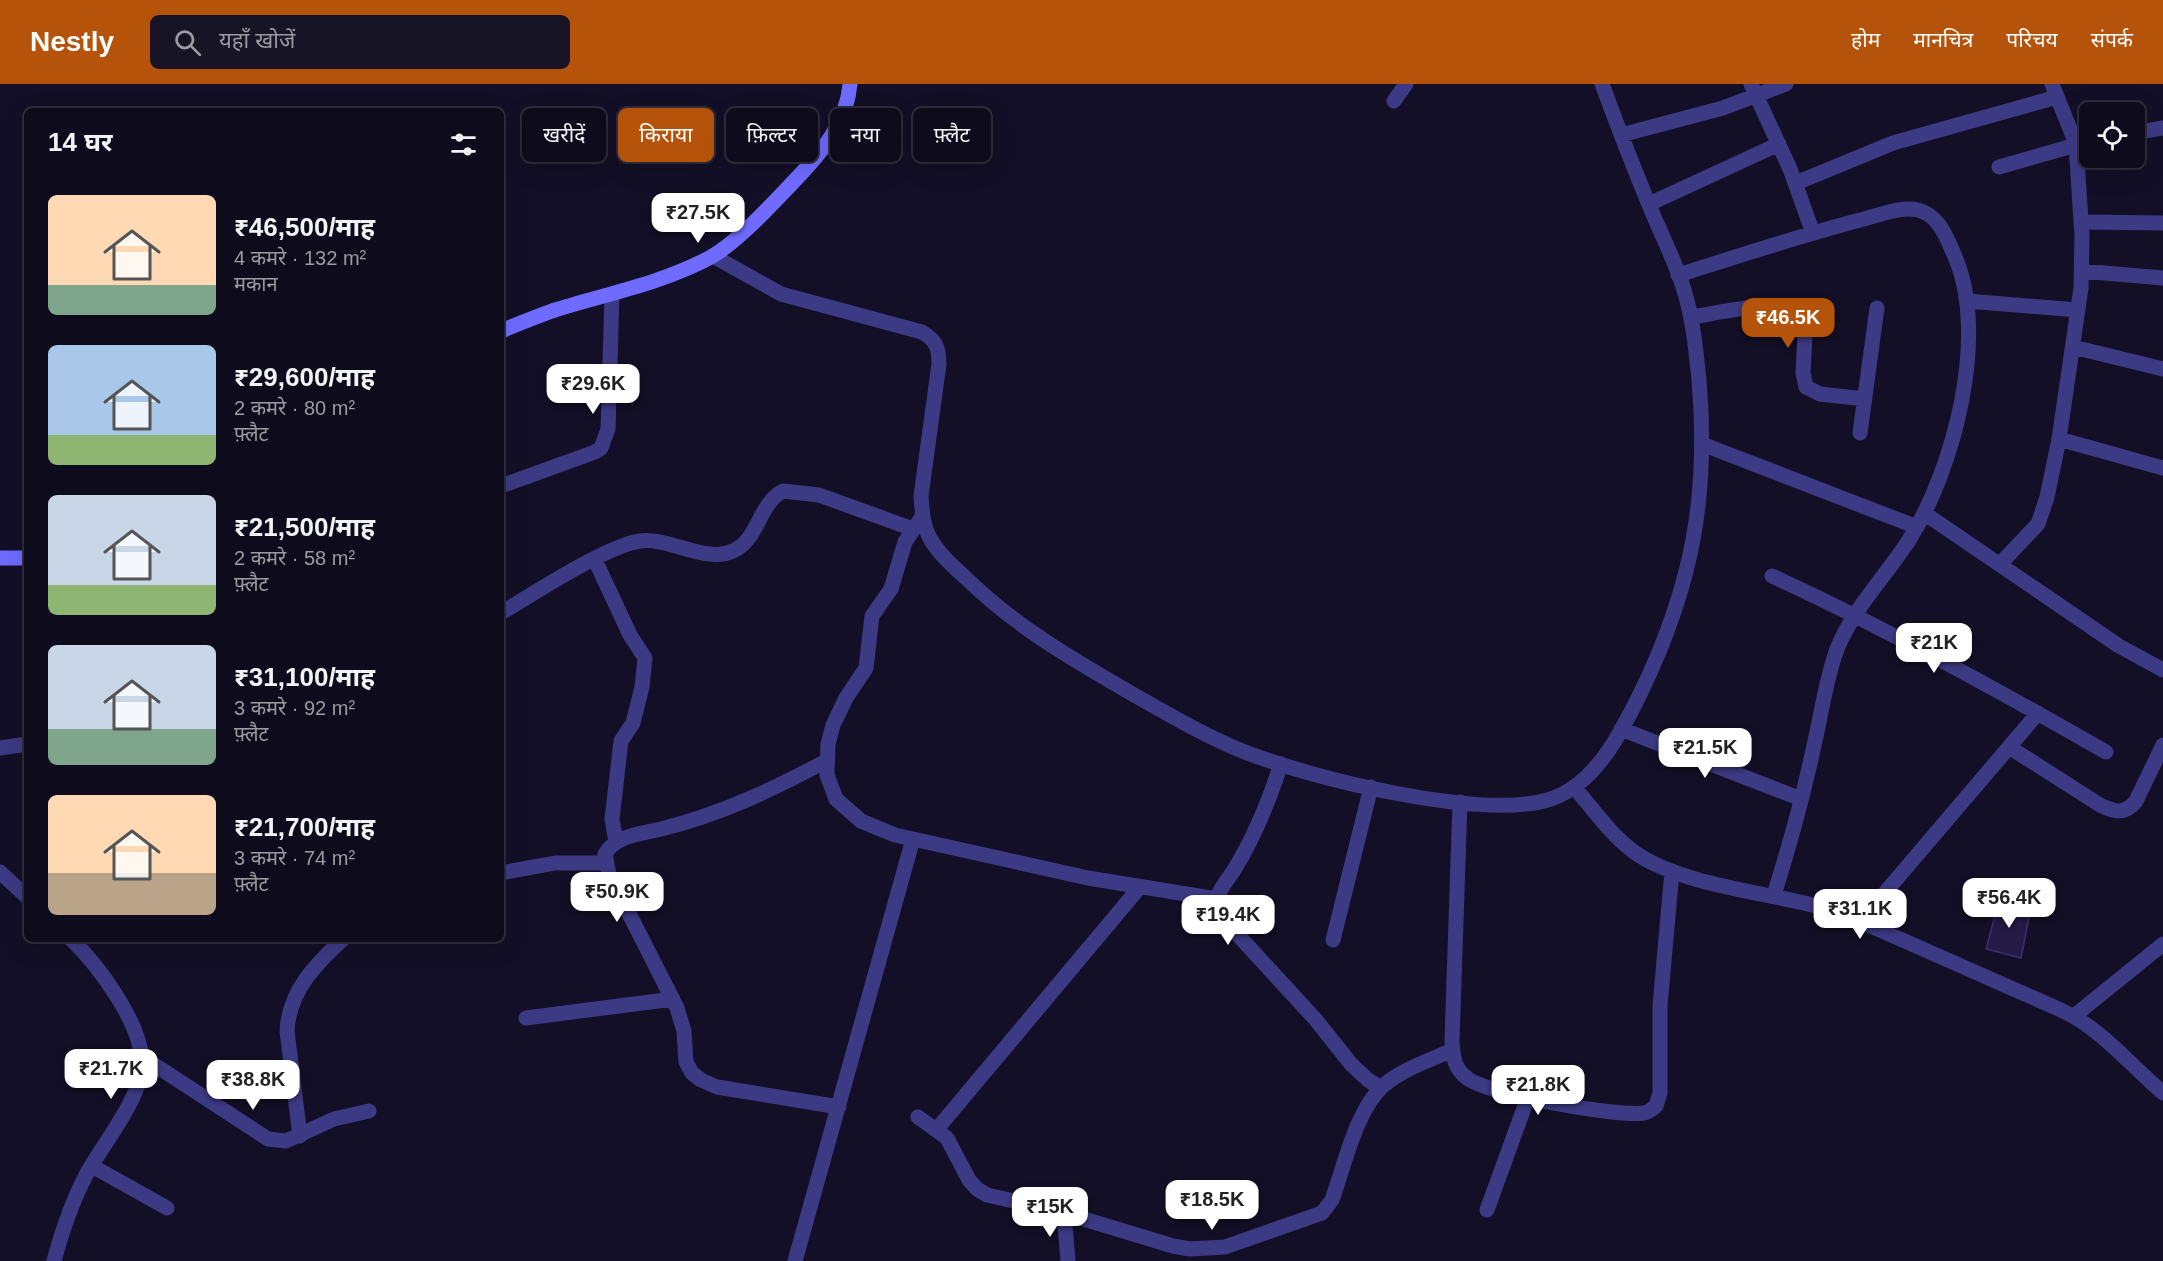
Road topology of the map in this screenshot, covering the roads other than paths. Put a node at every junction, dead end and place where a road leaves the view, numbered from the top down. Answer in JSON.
{"nodes":[{"id":1,"x":849,"y":84,"type":"edge"},
{"id":2,"x":1406,"y":84,"type":"edge"},
{"id":3,"x":1602,"y":84,"type":"edge"},
{"id":4,"x":1786,"y":84,"type":"edge"},
{"id":5,"x":1754,"y":90,"type":"edge"},
{"id":6,"x":2055,"y":90,"type":"edge"},
{"id":7,"x":1394,"y":101,"type":"dead end"},
{"id":8,"x":2163,"y":128,"type":"edge"},
{"id":9,"x":2145,"y":131,"type":"edge"},
{"id":10,"x":1621,"y":135,"type":"junction"},
{"id":11,"x":2079,"y":135,"type":"edge"},
{"id":12,"x":2079,"y":143,"type":"edge"},
{"id":13,"x":1779,"y":144,"type":"junction"},
{"id":14,"x":1999,"y":167,"type":"dead end"},
{"id":15,"x":2082,"y":168,"type":"edge"},
{"id":16,"x":1796,"y":183,"type":"junction"},
{"id":17,"x":1649,"y":204,"type":"junction"},
{"id":18,"x":2081,"y":222,"type":"junction"},
{"id":19,"x":2163,"y":223,"type":"edge"},
{"id":20,"x":1813,"y":233,"type":"junction"},
{"id":21,"x":712,"y":256,"type":"junction"},
{"id":22,"x":2082,"y":271,"type":"junction"},
{"id":23,"x":1678,"y":275,"type":"junction"},
{"id":24,"x":2163,"y":278,"type":"edge"},
{"id":25,"x":612,"y":294,"type":"junction"},
{"id":26,"x":1967,"y":301,"type":"junction"},
{"id":27,"x":1877,"y":308,"type":"dead end"},
{"id":28,"x":2079,"y":310,"type":"junction"},
{"id":29,"x":1691,"y":317,"type":"junction"},
{"id":30,"x":504,"y":330,"type":"edge"},
{"id":31,"x":2073,"y":347,"type":"junction"},
{"id":32,"x":2163,"y":369,"type":"edge"},
{"id":33,"x":1865,"y":399,"type":"junction"},
{"id":34,"x":1860,"y":434,"type":"dead end"},
{"id":35,"x":2060,"y":439,"type":"junction"},
{"id":36,"x":1702,"y":444,"type":"junction"},
{"id":37,"x":2163,"y":468,"type":"edge"},
{"id":38,"x":504,"y":485,"type":"edge"},
{"id":39,"x":1920,"y":520,"type":"junction"},
{"id":40,"x":918,"y":523,"type":"junction"},
{"id":41,"x":0,"y":558,"type":"edge"},
{"id":42,"x":24,"y":558,"type":"edge"},
{"id":43,"x":595,"y":560,"type":"junction"},
{"id":44,"x":2000,"y":564,"type":"junction"},
{"id":45,"x":1772,"y":576,"type":"dead end"},
{"id":46,"x":504,"y":611,"type":"edge"},
{"id":47,"x":1856,"y":614,"type":"junction"},
{"id":48,"x":2163,"y":670,"type":"edge"},
{"id":49,"x":2038,"y":713,"type":"junction"},
{"id":50,"x":1621,"y":729,"type":"junction"},
{"id":51,"x":24,"y":744,"type":"edge"},
{"id":52,"x":2163,"y":745,"type":"edge"},
{"id":53,"x":2008,"y":747,"type":"junction"},
{"id":54,"x":0,"y":748,"type":"edge"},
{"id":55,"x":2106,"y":752,"type":"dead end"},
{"id":56,"x":826,"y":761,"type":"junction"},
{"id":57,"x":1281,"y":764,"type":"junction"},
{"id":58,"x":1371,"y":787,"type":"junction"},
{"id":59,"x":1574,"y":787,"type":"junction"},
{"id":60,"x":1801,"y":799,"type":"junction"},
{"id":61,"x":1460,"y":802,"type":"junction"},
{"id":62,"x":913,"y":839,"type":"junction"},
{"id":63,"x":616,"y":842,"type":"junction"},
{"id":64,"x":607,"y":863,"type":"junction"},
{"id":65,"x":1672,"y":871,"type":"junction"},
{"id":66,"x":0,"y":872,"type":"edge"},
{"id":67,"x":504,"y":872,"type":"edge"},
{"id":68,"x":1139,"y":888,"type":"junction"},
{"id":69,"x":24,"y":894,"type":"edge"},
{"id":70,"x":1774,"y":895,"type":"junction"},
{"id":71,"x":1217,"y":899,"type":"junction"},
{"id":72,"x":1860,"y":921,"type":"junction"},
{"id":73,"x":1333,"y":940,"type":"dead end"},
{"id":74,"x":73,"y":942,"type":"edge"},
{"id":75,"x":340,"y":942,"type":"edge"},
{"id":76,"x":2163,"y":944,"type":"edge"},
{"id":77,"x":673,"y":999,"type":"junction"},
{"id":78,"x":2074,"y":1016,"type":"junction"},
{"id":79,"x":526,"y":1018,"type":"dead end"},
{"id":80,"x":1452,"y":1050,"type":"junction"},
{"id":81,"x":141,"y":1056,"type":"junction"},
{"id":82,"x":1381,"y":1088,"type":"junction"},
{"id":83,"x":2163,"y":1093,"type":"edge"},
{"id":84,"x":1528,"y":1097,"type":"junction"},
{"id":85,"x":839,"y":1107,"type":"junction"},
{"id":86,"x":369,"y":1112,"type":"dead end"},
{"id":87,"x":918,"y":1117,"type":"dead end"},
{"id":88,"x":937,"y":1129,"type":"junction"},
{"id":89,"x":300,"y":1136,"type":"junction"},
{"id":90,"x":92,"y":1166,"type":"junction"},
{"id":91,"x":167,"y":1208,"type":"dead end"},
{"id":92,"x":1487,"y":1210,"type":"dead end"},
{"id":93,"x":1064,"y":1213,"type":"junction"},
{"id":94,"x":54,"y":1261,"type":"edge"},
{"id":95,"x":795,"y":1261,"type":"edge"},
{"id":96,"x":1068,"y":1261,"type":"edge"}],
"edges":[{"from":1,"to":21,"type":"street"},
{"from":2,"to":7,"type":"street"},
{"from":3,"to":10,"type":"street"},
{"from":4,"to":5,"type":"street"},
{"from":5,"to":10,"type":"street"},
{"from":5,"to":13,"type":"street"},
{"from":6,"to":11,"type":"street"},
{"from":6,"to":16,"type":"street"},
{"from":8,"to":9,"type":"street"},
{"from":10,"to":17,"type":"street"},
{"from":12,"to":14,"type":"street"},
{"from":13,"to":16,"type":"street"},
{"from":13,"to":17,"type":"street"},
{"from":15,"to":18,"type":"street"},
{"from":16,"to":20,"type":"street"},
{"from":17,"to":23,"type":"street"},
{"from":18,"to":19,"type":"street"},
{"from":18,"to":22,"type":"street"},
{"from":20,"to":23,"type":"street"},
{"from":20,"to":26,"type":"street"},
{"from":21,"to":25,"type":"street"},
{"from":21,"to":40,"type":"street"},
{"from":22,"to":24,"type":"street"},
{"from":22,"to":28,"type":"street"},
{"from":23,"to":29,"type":"street"},
{"from":25,"to":30,"type":"street"},
{"from":25,"to":38,"type":"street"},
{"from":26,"to":28,"type":"street"},
{"from":26,"to":39,"type":"street"},
{"from":27,"to":33,"type":"street"},
{"from":28,"to":31,"type":"street"},
{"from":29,"to":33,"type":"street"},
{"from":29,"to":36,"type":"street"},
{"from":31,"to":32,"type":"street"},
{"from":31,"to":35,"type":"street"},
{"from":33,"to":34,"type":"street"},
{"from":35,"to":37,"type":"street"},
{"from":35,"to":44,"type":"street"},
{"from":36,"to":39,"type":"street"},
{"from":36,"to":50,"type":"street"},
{"from":39,"to":44,"type":"street"},
{"from":39,"to":47,"type":"street"},
{"from":40,"to":43,"type":"street"},
{"from":40,"to":56,"type":"street"},
{"from":40,"to":57,"type":"street"},
{"from":41,"to":42,"type":"street"},
{"from":43,"to":46,"type":"street"},
{"from":43,"to":63,"type":"street"},
{"from":44,"to":48,"type":"street"},
{"from":45,"to":47,"type":"street"},
{"from":47,"to":49,"type":"street"},
{"from":47,"to":60,"type":"street"},
{"from":49,"to":53,"type":"street"},
{"from":49,"to":55,"type":"street"},
{"from":50,"to":59,"type":"street"},
{"from":50,"to":60,"type":"street"},
{"from":51,"to":54,"type":"street"},
{"from":52,"to":53,"type":"street"},
{"from":53,"to":72,"type":"street"},
{"from":56,"to":62,"type":"street"},
{"from":56,"to":63,"type":"street"},
{"from":57,"to":58,"type":"street"},
{"from":57,"to":71,"type":"street"},
{"from":58,"to":61,"type":"street"},
{"from":58,"to":73,"type":"street"},
{"from":59,"to":61,"type":"street"},
{"from":59,"to":65,"type":"street"},
{"from":60,"to":70,"type":"street"},
{"from":61,"to":80,"type":"street"},
{"from":62,"to":68,"type":"street"},
{"from":62,"to":85,"type":"street"},
{"from":63,"to":64,"type":"street"},
{"from":64,"to":67,"type":"street"},
{"from":64,"to":77,"type":"street"},
{"from":65,"to":70,"type":"street"},
{"from":65,"to":84,"type":"street"},
{"from":66,"to":69,"type":"street"},
{"from":68,"to":71,"type":"street"},
{"from":68,"to":88,"type":"street"},
{"from":70,"to":72,"type":"street"},
{"from":71,"to":82,"type":"street"},
{"from":72,"to":78,"type":"street"},
{"from":74,"to":81,"type":"street"},
{"from":75,"to":89,"type":"street"},
{"from":76,"to":78,"type":"street"},
{"from":77,"to":79,"type":"street"},
{"from":77,"to":85,"type":"street"},
{"from":78,"to":83,"type":"street"},
{"from":80,"to":82,"type":"street"},
{"from":80,"to":84,"type":"street"},
{"from":81,"to":89,"type":"street"},
{"from":81,"to":90,"type":"street"},
{"from":82,"to":93,"type":"street"},
{"from":84,"to":92,"type":"street"},
{"from":85,"to":95,"type":"street"},
{"from":86,"to":89,"type":"street"},
{"from":87,"to":88,"type":"street"},
{"from":88,"to":93,"type":"street"},
{"from":90,"to":91,"type":"street"},
{"from":90,"to":94,"type":"street"},
{"from":93,"to":96,"type":"street"}]}
